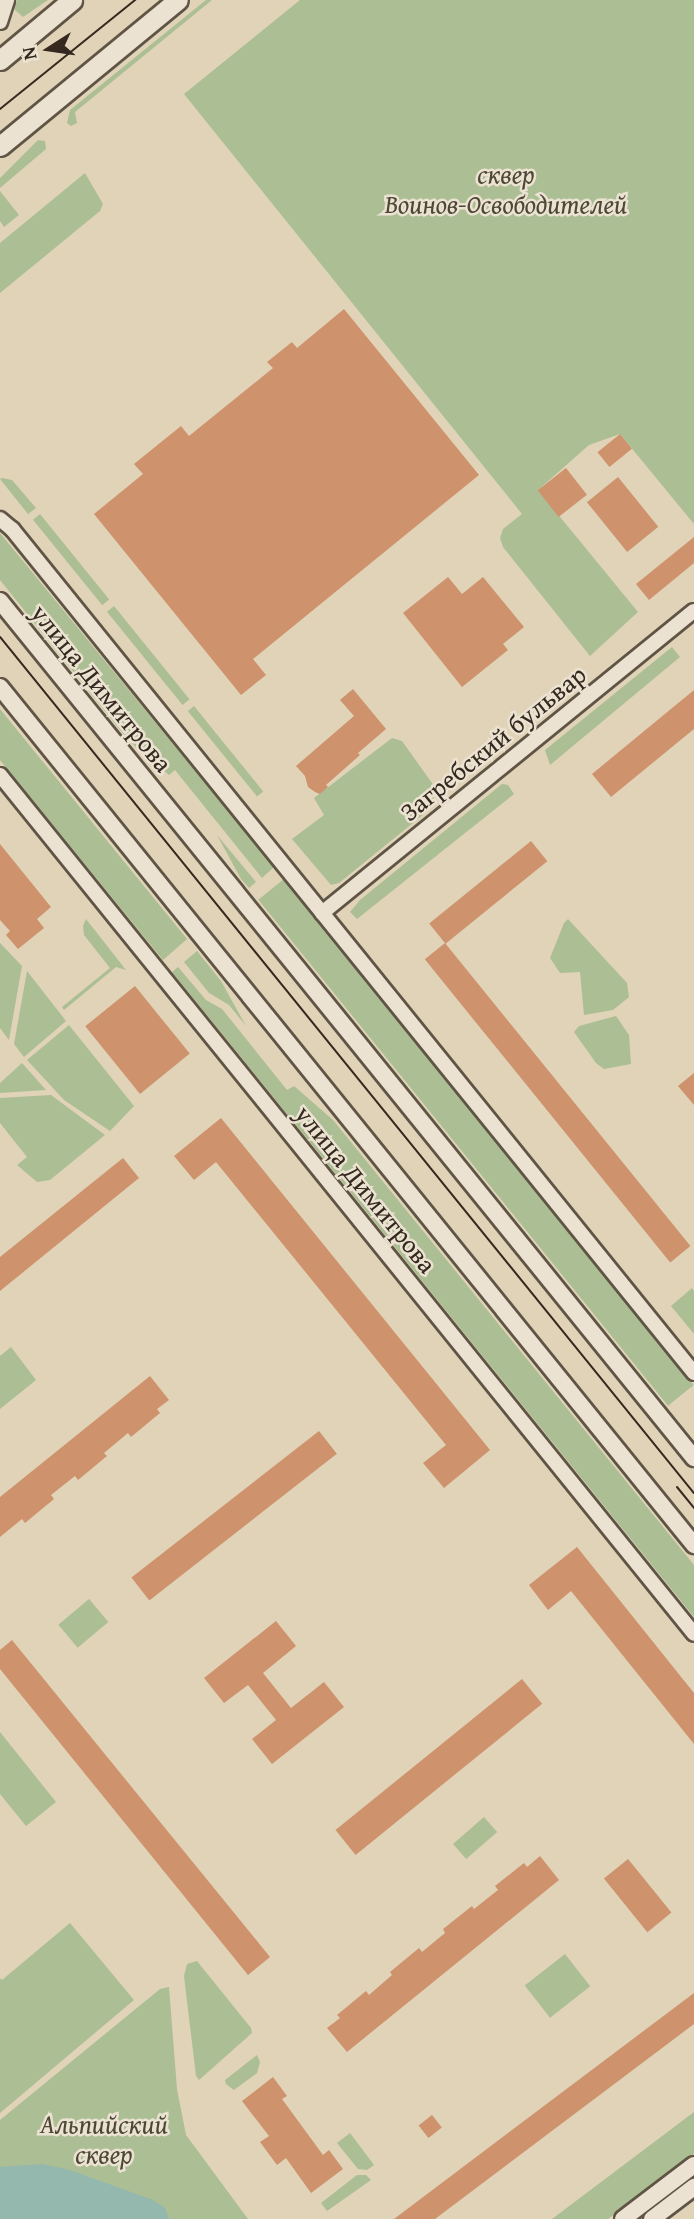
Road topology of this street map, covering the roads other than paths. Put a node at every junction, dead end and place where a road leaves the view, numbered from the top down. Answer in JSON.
{"nodes":[{"id":1,"x":7,"y":0,"type":"edge"},
{"id":2,"x":72,"y":0,"type":"edge"},
{"id":3,"x":178,"y":0,"type":"edge"},
{"id":4,"x":0,"y":22,"type":"edge"},
{"id":5,"x":0,"y":60,"type":"edge"},
{"id":6,"x":0,"y":146,"type":"edge"},
{"id":7,"x":0,"y":519,"type":"edge"},
{"id":8,"x":0,"y":601,"type":"edge"},
{"id":9,"x":694,"y":611,"type":"edge"},
{"id":10,"x":0,"y":687,"type":"edge"},
{"id":11,"x":0,"y":775,"type":"edge"},
{"id":12,"x":322,"y":913,"type":"junction"},
{"id":13,"x":694,"y":1373,"type":"edge"},
{"id":14,"x":694,"y":1458,"type":"edge"},
{"id":15,"x":694,"y":1545,"type":"edge"},
{"id":16,"x":694,"y":1634,"type":"edge"},
{"id":17,"x":694,"y":2165,"type":"edge"},
{"id":18,"x":694,"y":2187,"type":"edge"},
{"id":19,"x":623,"y":2219,"type":"edge"},
{"id":20,"x":652,"y":2219,"type":"edge"}],
"edges":[{"from":1,"to":4,"type":"street"},
{"from":2,"to":5,"type":"main road"},
{"from":3,"to":6,"type":"main road"},
{"from":7,"to":12,"type":"street","name":"улица Димитрова"},
{"from":8,"to":14,"type":"street","name":"улица Димитрова"},
{"from":9,"to":12,"type":"street","name":"Загребский бульвар"},
{"from":10,"to":15,"type":"street","name":"улица Димитрова"},
{"from":11,"to":16,"type":"street","name":"улица Димитрова"},
{"from":12,"to":13,"type":"street","name":"улица Димитрова"},
{"from":17,"to":19,"type":"street"},
{"from":18,"to":20,"type":"street"}]}
